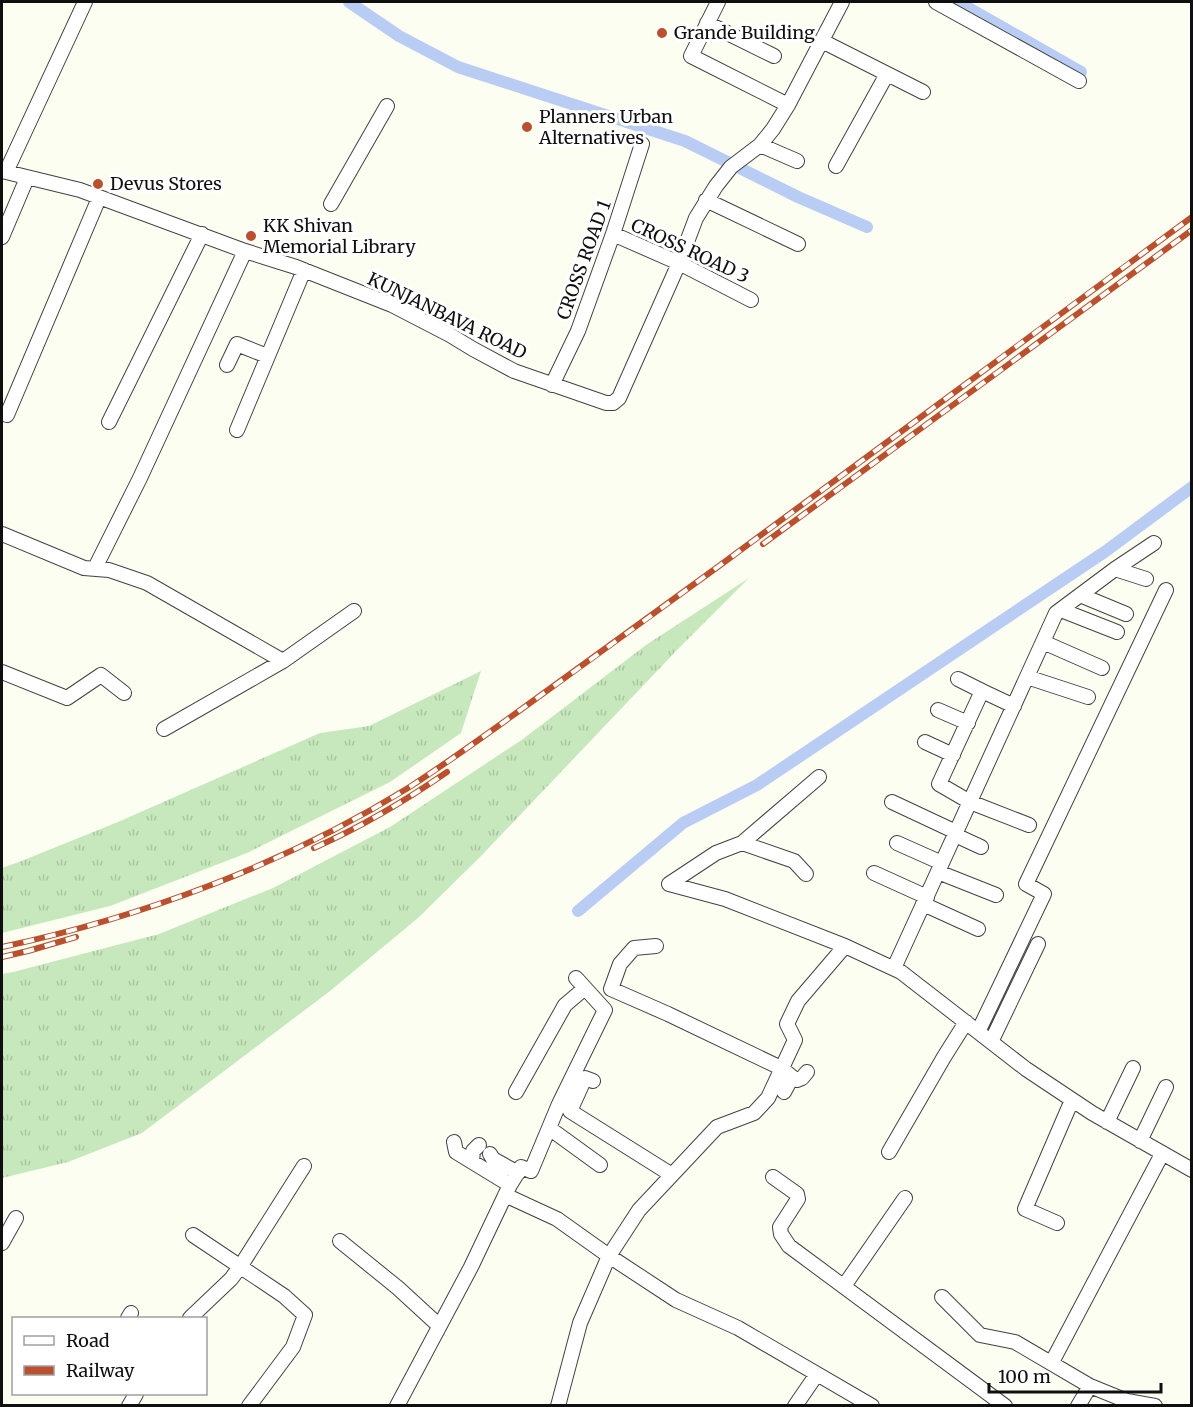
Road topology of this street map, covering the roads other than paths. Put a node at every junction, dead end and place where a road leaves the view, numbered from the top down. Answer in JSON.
{"nodes":[{"id":1,"x":85,"y":2,"type":"edge"},
{"id":2,"x":718,"y":2,"type":"edge"},
{"id":3,"x":842,"y":2,"type":"edge"},
{"id":4,"x":936,"y":2,"type":"edge"},
{"id":5,"x":707,"y":23,"type":"junction"},
{"id":6,"x":822,"y":41,"type":"junction"},
{"id":7,"x":774,"y":56,"type":"dead end"},
{"id":8,"x":887,"y":74,"type":"junction"},
{"id":9,"x":1079,"y":81,"type":"dead end"},
{"id":10,"x":923,"y":92,"type":"dead end"},
{"id":11,"x":788,"y":105,"type":"junction"},
{"id":12,"x":387,"y":106,"type":"dead end"},
{"id":13,"x":642,"y":144,"type":"dead end"},
{"id":14,"x":760,"y":145,"type":"junction"},
{"id":15,"x":796,"y":161,"type":"dead end"},
{"id":16,"x":836,"y":166,"type":"dead end"},
{"id":17,"x":4,"y":172,"type":"edge"},
{"id":18,"x":27,"y":178,"type":"junction"},
{"id":19,"x":99,"y":198,"type":"junction"},
{"id":20,"x":706,"y":200,"type":"junction"},
{"id":21,"x":331,"y":204,"type":"dead end"},
{"id":22,"x":201,"y":234,"type":"junction"},
{"id":23,"x":613,"y":234,"type":"junction"},
{"id":24,"x":2,"y":237,"type":"edge"},
{"id":25,"x":798,"y":244,"type":"dead end"},
{"id":26,"x":245,"y":251,"type":"junction"},
{"id":27,"x":680,"y":263,"type":"junction"},
{"id":28,"x":304,"y":270,"type":"junction"},
{"id":29,"x":752,"y":300,"type":"dead end"},
{"id":30,"x":267,"y":356,"type":"junction"},
{"id":31,"x":227,"y":365,"type":"dead end"},
{"id":32,"x":552,"y":384,"type":"junction"},
{"id":33,"x":7,"y":414,"type":"dead end"},
{"id":34,"x":109,"y":422,"type":"dead end"},
{"id":35,"x":237,"y":430,"type":"dead end"},
{"id":36,"x":2,"y":534,"type":"edge"},
{"id":37,"x":1154,"y":543,"type":"dead end"},
{"id":38,"x":94,"y":568,"type":"junction"},
{"id":39,"x":1115,"y":569,"type":"junction"},
{"id":40,"x":1146,"y":579,"type":"dead end"},
{"id":41,"x":1166,"y":590,"type":"dead end"},
{"id":42,"x":1080,"y":595,"type":"junction"},
{"id":43,"x":1061,"y":610,"type":"junction"},
{"id":44,"x":354,"y":611,"type":"dead end"},
{"id":45,"x":1126,"y":614,"type":"dead end"},
{"id":46,"x":1117,"y":632,"type":"dead end"},
{"id":47,"x":1043,"y":642,"type":"junction"},
{"id":48,"x":283,"y":661,"type":"junction"},
{"id":49,"x":1102,"y":668,"type":"dead end"},
{"id":50,"x":2,"y":672,"type":"edge"},
{"id":51,"x":1027,"y":677,"type":"junction"},
{"id":52,"x":958,"y":679,"type":"dead end"},
{"id":53,"x":982,"y":691,"type":"junction"},
{"id":54,"x":124,"y":693,"type":"dead end"},
{"id":55,"x":1088,"y":697,"type":"dead end"},
{"id":56,"x":1014,"y":706,"type":"junction"},
{"id":57,"x":938,"y":710,"type":"dead end"},
{"id":58,"x":968,"y":723,"type":"junction"},
{"id":59,"x":164,"y":729,"type":"dead end"},
{"id":60,"x":925,"y":742,"type":"dead end"},
{"id":61,"x":952,"y":755,"type":"junction"},
{"id":62,"x":819,"y":777,"type":"dead end"},
{"id":63,"x":892,"y":802,"type":"dead end"},
{"id":64,"x":970,"y":802,"type":"junction"},
{"id":65,"x":1029,"y":825,"type":"dead end"},
{"id":66,"x":956,"y":833,"type":"junction"},
{"id":67,"x":742,"y":843,"type":"junction"},
{"id":68,"x":897,"y":843,"type":"dead end"},
{"id":69,"x":981,"y":847,"type":"dead end"},
{"id":70,"x":940,"y":868,"type":"junction"},
{"id":71,"x":874,"y":873,"type":"dead end"},
{"id":72,"x":806,"y":874,"type":"dead end"},
{"id":73,"x":996,"y":895,"type":"dead end"},
{"id":74,"x":925,"y":901,"type":"junction"},
{"id":75,"x":978,"y":929,"type":"dead end"},
{"id":76,"x":1038,"y":944,"type":"dead end"},
{"id":77,"x":656,"y":946,"type":"dead end"},
{"id":78,"x":845,"y":946,"type":"junction"},
{"id":79,"x":894,"y":968,"type":"junction"},
{"id":80,"x":611,"y":989,"type":"junction"},
{"id":81,"x":596,"y":1000,"type":"junction"},
{"id":82,"x":966,"y":1022,"type":"junction"},
{"id":83,"x":978,"y":1032,"type":"junction"},
{"id":84,"x":991,"y":1042,"type":"junction"},
{"id":85,"x":1133,"y":1068,"type":"dead end"},
{"id":86,"x":786,"y":1072,"type":"junction"},
{"id":87,"x":807,"y":1072,"type":"dead end"},
{"id":88,"x":593,"y":1081,"type":"dead end"},
{"id":89,"x":1167,"y":1086,"type":"dead end"},
{"id":90,"x":516,"y":1092,"type":"dead end"},
{"id":91,"x":784,"y":1092,"type":"dead end"},
{"id":92,"x":1072,"y":1100,"type":"junction"},
{"id":93,"x":565,"y":1108,"type":"junction"},
{"id":94,"x":1107,"y":1122,"type":"junction"},
{"id":95,"x":549,"y":1128,"type":"junction"},
{"id":96,"x":1140,"y":1141,"type":"junction"},
{"id":97,"x":454,"y":1142,"type":"dead end"},
{"id":98,"x":479,"y":1145,"type":"dead end"},
{"id":99,"x":889,"y":1152,"type":"dead end"},
{"id":100,"x":490,"y":1154,"type":"dead end"},
{"id":101,"x":1162,"y":1154,"type":"junction"},
{"id":102,"x":472,"y":1161,"type":"junction"},
{"id":103,"x":600,"y":1165,"type":"dead end"},
{"id":104,"x":304,"y":1166,"type":"dead end"},
{"id":105,"x":1191,"y":1170,"type":"edge"},
{"id":106,"x":672,"y":1175,"type":"junction"},
{"id":107,"x":773,"y":1177,"type":"dead end"},
{"id":108,"x":511,"y":1185,"type":"junction"},
{"id":109,"x":905,"y":1198,"type":"dead end"},
{"id":110,"x":16,"y":1218,"type":"dead end"},
{"id":111,"x":1058,"y":1223,"type":"dead end"},
{"id":112,"x":193,"y":1235,"type":"dead end"},
{"id":113,"x":340,"y":1241,"type":"dead end"},
{"id":114,"x":2,"y":1243,"type":"edge"},
{"id":115,"x":609,"y":1256,"type":"junction"},
{"id":116,"x":240,"y":1267,"type":"junction"},
{"id":117,"x":844,"y":1286,"type":"junction"},
{"id":118,"x":942,"y":1297,"type":"dead end"},
{"id":119,"x":191,"y":1317,"type":"edge"},
{"id":120,"x":440,"y":1324,"type":"junction"},
{"id":121,"x":1052,"y":1362,"type":"junction"},
{"id":122,"x":817,"y":1374,"type":"junction"},
{"id":123,"x":1090,"y":1386,"type":"junction"},
{"id":124,"x":249,"y":1406,"type":"edge"},
{"id":125,"x":397,"y":1406,"type":"edge"},
{"id":126,"x":558,"y":1406,"type":"edge"},
{"id":127,"x":795,"y":1406,"type":"edge"},
{"id":128,"x":872,"y":1406,"type":"edge"},
{"id":129,"x":1005,"y":1406,"type":"edge"},
{"id":130,"x":1078,"y":1406,"type":"edge"},
{"id":131,"x":1155,"y":1406,"type":"edge"}],
"edges":[{"from":1,"to":17,"type":"street"},
{"from":2,"to":5,"type":"street"},
{"from":3,"to":6,"type":"street","name":"KUNJANBAVA ROAD"},
{"from":4,"to":9,"type":"street"},
{"from":5,"to":7,"type":"street"},
{"from":5,"to":11,"type":"street"},
{"from":6,"to":8,"type":"street"},
{"from":6,"to":11,"type":"street","name":"KUNJANBAVA ROAD"},
{"from":8,"to":10,"type":"street"},
{"from":8,"to":16,"type":"street"},
{"from":11,"to":14,"type":"street","name":"KUNJANBAVA ROAD"},
{"from":12,"to":21,"type":"street"},
{"from":13,"to":23,"type":"street","name":"CROSS ROAD 1"},
{"from":14,"to":15,"type":"street"},
{"from":14,"to":20,"type":"street","name":"KUNJANBAVA ROAD"},
{"from":17,"to":18,"type":"street","name":"KUNJANBAVA ROAD"},
{"from":18,"to":19,"type":"street","name":"KUNJANBAVA ROAD"},
{"from":18,"to":24,"type":"street"},
{"from":19,"to":22,"type":"street","name":"KUNJANBAVA ROAD"},
{"from":19,"to":33,"type":"street"},
{"from":20,"to":25,"type":"street"},
{"from":20,"to":27,"type":"street","name":"KUNJANBAVA ROAD"},
{"from":22,"to":26,"type":"street","name":"KUNJANBAVA ROAD"},
{"from":22,"to":34,"type":"street"},
{"from":23,"to":27,"type":"street","name":"CROSS ROAD 3"},
{"from":23,"to":32,"type":"street","name":"CROSS ROAD 1"},
{"from":26,"to":28,"type":"street","name":"KUNJANBAVA ROAD"},
{"from":26,"to":38,"type":"street"},
{"from":27,"to":29,"type":"street","name":"CROSS ROAD 3"},
{"from":27,"to":32,"type":"street","name":"KUNJANBAVA ROAD"},
{"from":28,"to":30,"type":"street"},
{"from":28,"to":32,"type":"street","name":"KUNJANBAVA ROAD"},
{"from":30,"to":31,"type":"street"},
{"from":30,"to":35,"type":"street"},
{"from":36,"to":38,"type":"street"},
{"from":37,"to":39,"type":"street"},
{"from":38,"to":48,"type":"street"},
{"from":39,"to":40,"type":"street"},
{"from":39,"to":42,"type":"street"},
{"from":41,"to":83,"type":"street"},
{"from":42,"to":43,"type":"street"},
{"from":42,"to":45,"type":"street"},
{"from":43,"to":46,"type":"street"},
{"from":43,"to":47,"type":"street"},
{"from":44,"to":48,"type":"street"},
{"from":47,"to":49,"type":"street"},
{"from":47,"to":51,"type":"street"},
{"from":48,"to":59,"type":"street"},
{"from":50,"to":54,"type":"street"},
{"from":51,"to":55,"type":"street"},
{"from":51,"to":56,"type":"street"},
{"from":52,"to":53,"type":"street"},
{"from":53,"to":56,"type":"street"},
{"from":53,"to":58,"type":"street"},
{"from":56,"to":64,"type":"street"},
{"from":57,"to":58,"type":"street"},
{"from":58,"to":61,"type":"street"},
{"from":60,"to":61,"type":"street"},
{"from":61,"to":64,"type":"street"},
{"from":62,"to":67,"type":"street"},
{"from":63,"to":66,"type":"street"},
{"from":64,"to":65,"type":"street"},
{"from":64,"to":66,"type":"street"},
{"from":66,"to":69,"type":"street"},
{"from":66,"to":70,"type":"street"},
{"from":67,"to":72,"type":"street"},
{"from":67,"to":78,"type":"street"},
{"from":68,"to":70,"type":"street"},
{"from":70,"to":73,"type":"street"},
{"from":70,"to":74,"type":"street"},
{"from":71,"to":74,"type":"street"},
{"from":74,"to":75,"type":"street"},
{"from":74,"to":79,"type":"street"},
{"from":76,"to":84,"type":"street"},
{"from":77,"to":80,"type":"street"},
{"from":78,"to":79,"type":"street"},
{"from":78,"to":86,"type":"street"},
{"from":79,"to":82,"type":"street"},
{"from":80,"to":81,"type":"street"},
{"from":80,"to":86,"type":"street"},
{"from":81,"to":90,"type":"street"},
{"from":81,"to":93,"type":"street"},
{"from":82,"to":83,"type":"street"},
{"from":82,"to":99,"type":"street"},
{"from":83,"to":84,"type":"street"},
{"from":84,"to":92,"type":"street"},
{"from":85,"to":94,"type":"street"},
{"from":86,"to":87,"type":"street"},
{"from":86,"to":91,"type":"street"},
{"from":86,"to":106,"type":"street"},
{"from":88,"to":93,"type":"street"},
{"from":89,"to":96,"type":"street"},
{"from":92,"to":94,"type":"street"},
{"from":92,"to":111,"type":"street"},
{"from":93,"to":95,"type":"street"},
{"from":93,"to":106,"type":"street"},
{"from":94,"to":96,"type":"street"},
{"from":95,"to":103,"type":"street"},
{"from":95,"to":108,"type":"street"},
{"from":96,"to":101,"type":"street"},
{"from":97,"to":102,"type":"street"},
{"from":98,"to":102,"type":"street"},
{"from":100,"to":108,"type":"street"},
{"from":101,"to":105,"type":"street"},
{"from":101,"to":121,"type":"street"},
{"from":102,"to":108,"type":"street"},
{"from":104,"to":116,"type":"street"},
{"from":106,"to":115,"type":"street"},
{"from":107,"to":117,"type":"street"},
{"from":108,"to":115,"type":"street"},
{"from":108,"to":120,"type":"street"},
{"from":109,"to":117,"type":"street"},
{"from":110,"to":114,"type":"street"},
{"from":112,"to":116,"type":"street"},
{"from":113,"to":120,"type":"street"},
{"from":115,"to":122,"type":"street"},
{"from":115,"to":126,"type":"street"},
{"from":116,"to":119,"type":"street"},
{"from":116,"to":124,"type":"street"},
{"from":117,"to":129,"type":"street"},
{"from":118,"to":121,"type":"street"},
{"from":120,"to":125,"type":"street"},
{"from":121,"to":123,"type":"street"},
{"from":122,"to":127,"type":"street"},
{"from":122,"to":128,"type":"street"},
{"from":123,"to":130,"type":"street"},
{"from":123,"to":131,"type":"street"}]}
